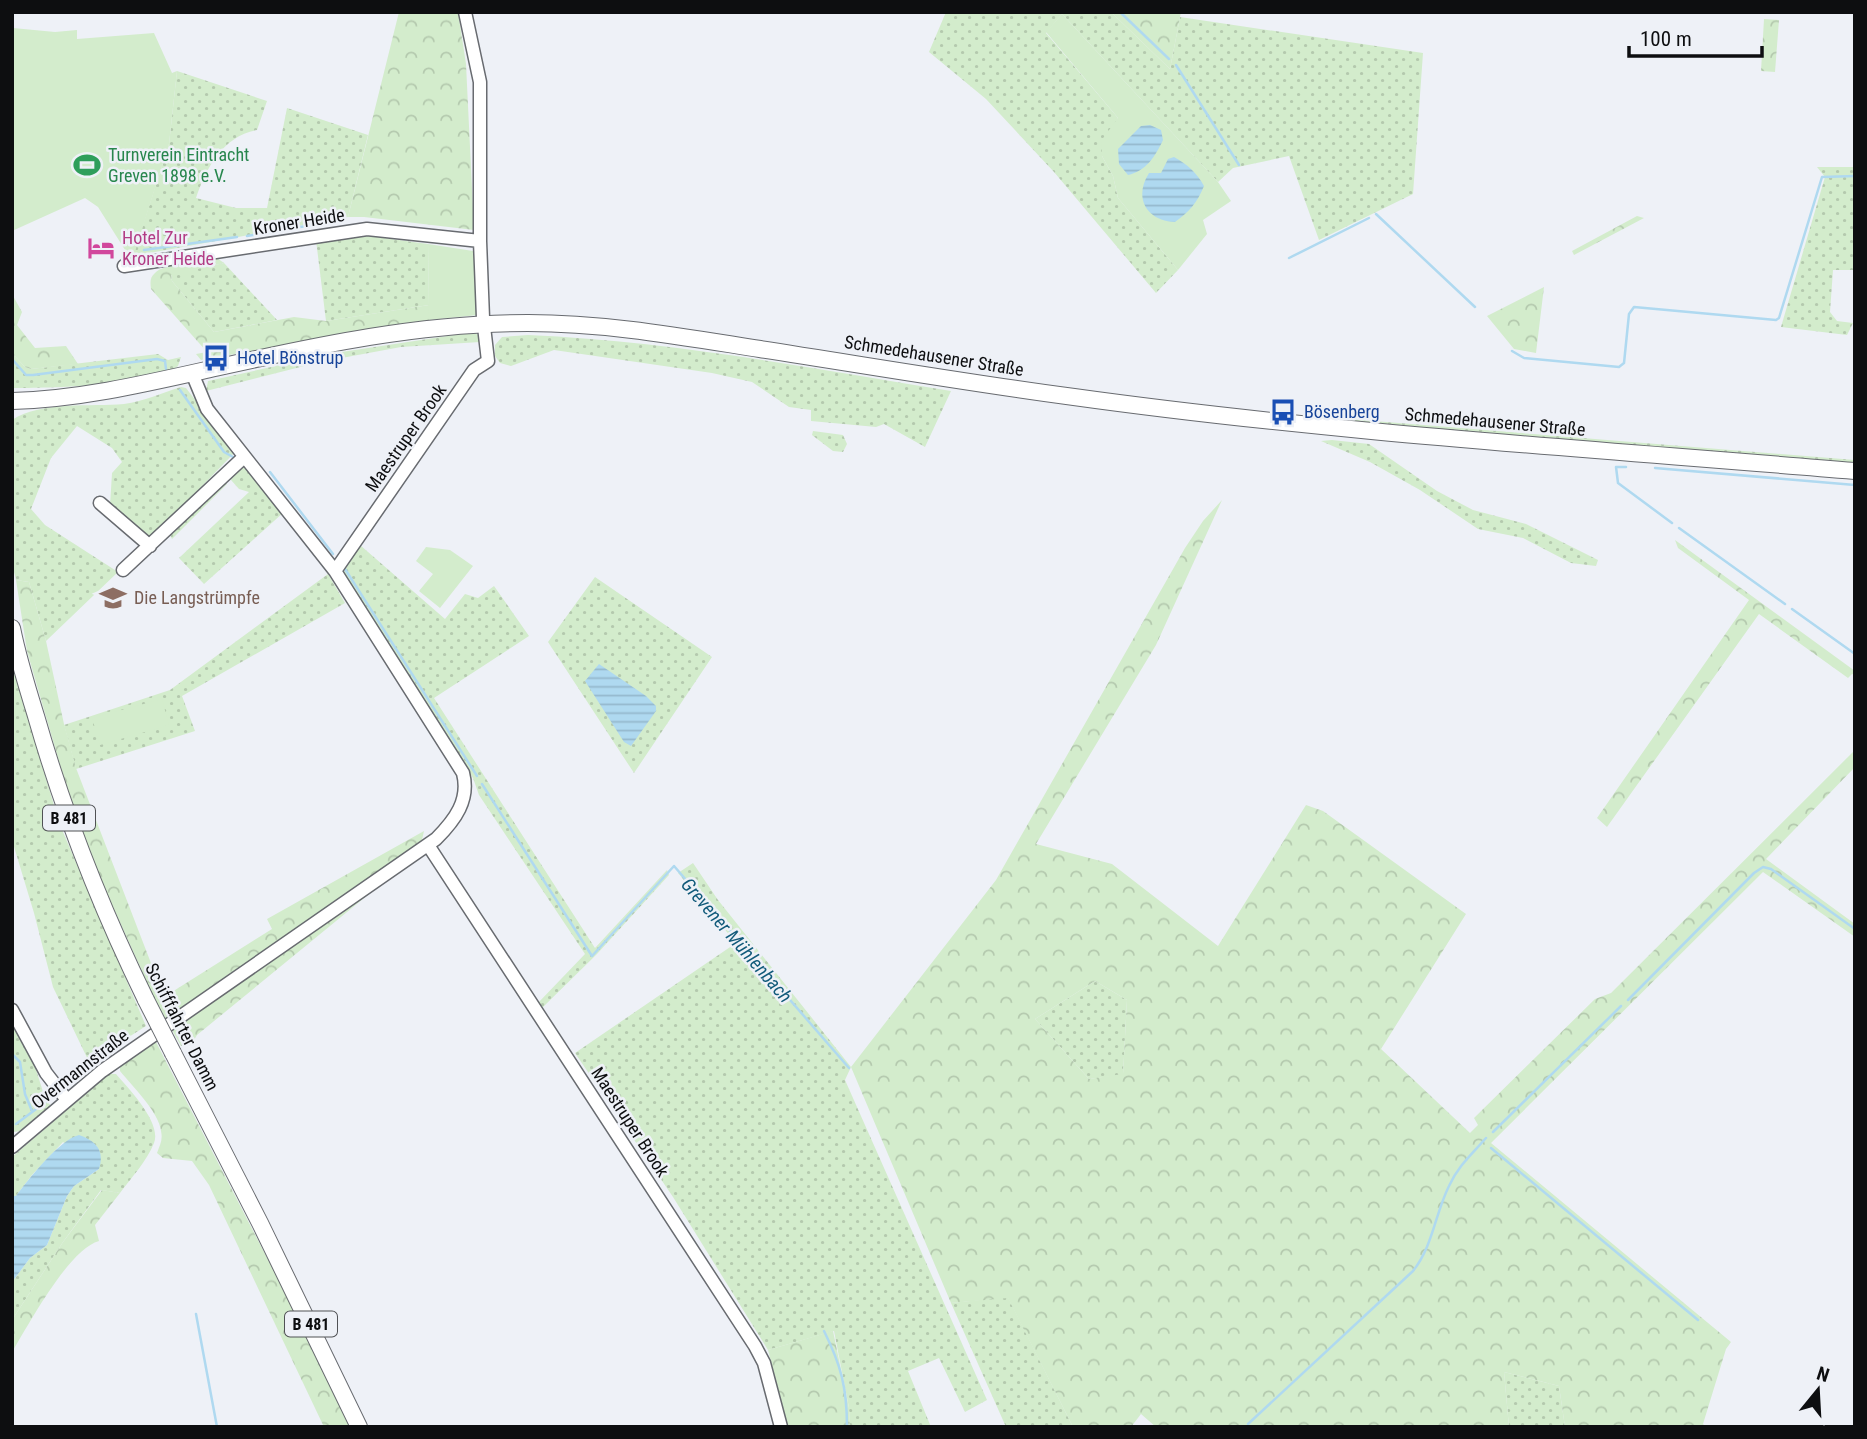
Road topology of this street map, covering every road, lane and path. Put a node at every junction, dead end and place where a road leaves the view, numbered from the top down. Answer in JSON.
{"nodes":[{"id":1,"x":466,"y":12,"type":"edge"},
{"id":2,"x":480,"y":241,"type":"junction"},
{"id":3,"x":124,"y":266,"type":"dead end"},
{"id":4,"x":484,"y":324,"type":"junction"},
{"id":5,"x":192,"y":373,"type":"junction"},
{"id":6,"x":16,"y":403,"type":"edge"},
{"id":7,"x":244,"y":457,"type":"junction"},
{"id":8,"x":1855,"y":471,"type":"edge"},
{"id":9,"x":100,"y":503,"type":"dead end"},
{"id":10,"x":150,"y":546,"type":"junction"},
{"id":11,"x":123,"y":570,"type":"dead end"},
{"id":12,"x":335,"y":571,"type":"junction"},
{"id":13,"x":12,"y":628,"type":"edge"},
{"id":14,"x":428,"y":845,"type":"junction"},
{"id":15,"x":12,"y":1010,"type":"edge"},
{"id":16,"x":67,"y":1100,"type":"junction"},
{"id":17,"x":12,"y":1147,"type":"edge"},
{"id":18,"x":359,"y":1427,"type":"edge"},
{"id":19,"x":781,"y":1427,"type":"edge"}],
"edges":[{"from":1,"to":2,"type":"street"},
{"from":2,"to":3,"type":"street","name":"Kroner Heide"},
{"from":2,"to":4,"type":"street"},
{"from":4,"to":5,"type":"main road","name":"Schmedehausener Straße"},
{"from":4,"to":8,"type":"main road","name":"Schmedehausener Straße"},
{"from":4,"to":12,"type":"street","name":"Maestruper Brook"},
{"from":5,"to":6,"type":"main road","name":"Schmedehausener Straße"},
{"from":5,"to":7,"type":"street"},
{"from":7,"to":10,"type":"street"},
{"from":7,"to":12,"type":"street"},
{"from":9,"to":10,"type":"street"},
{"from":10,"to":11,"type":"street"},
{"from":12,"to":14,"type":"street"},
{"from":13,"to":18,"type":"main road","name":"Schifffahrter Damm","number":"B 481","bridge":true},
{"from":14,"to":16,"type":"street","name":"Overmannstraße"},
{"from":14,"to":19,"type":"street","name":"Maestruper Brook"},
{"from":15,"to":16,"type":"street"},
{"from":16,"to":17,"type":"street","name":"Overmannstraße"}]}
